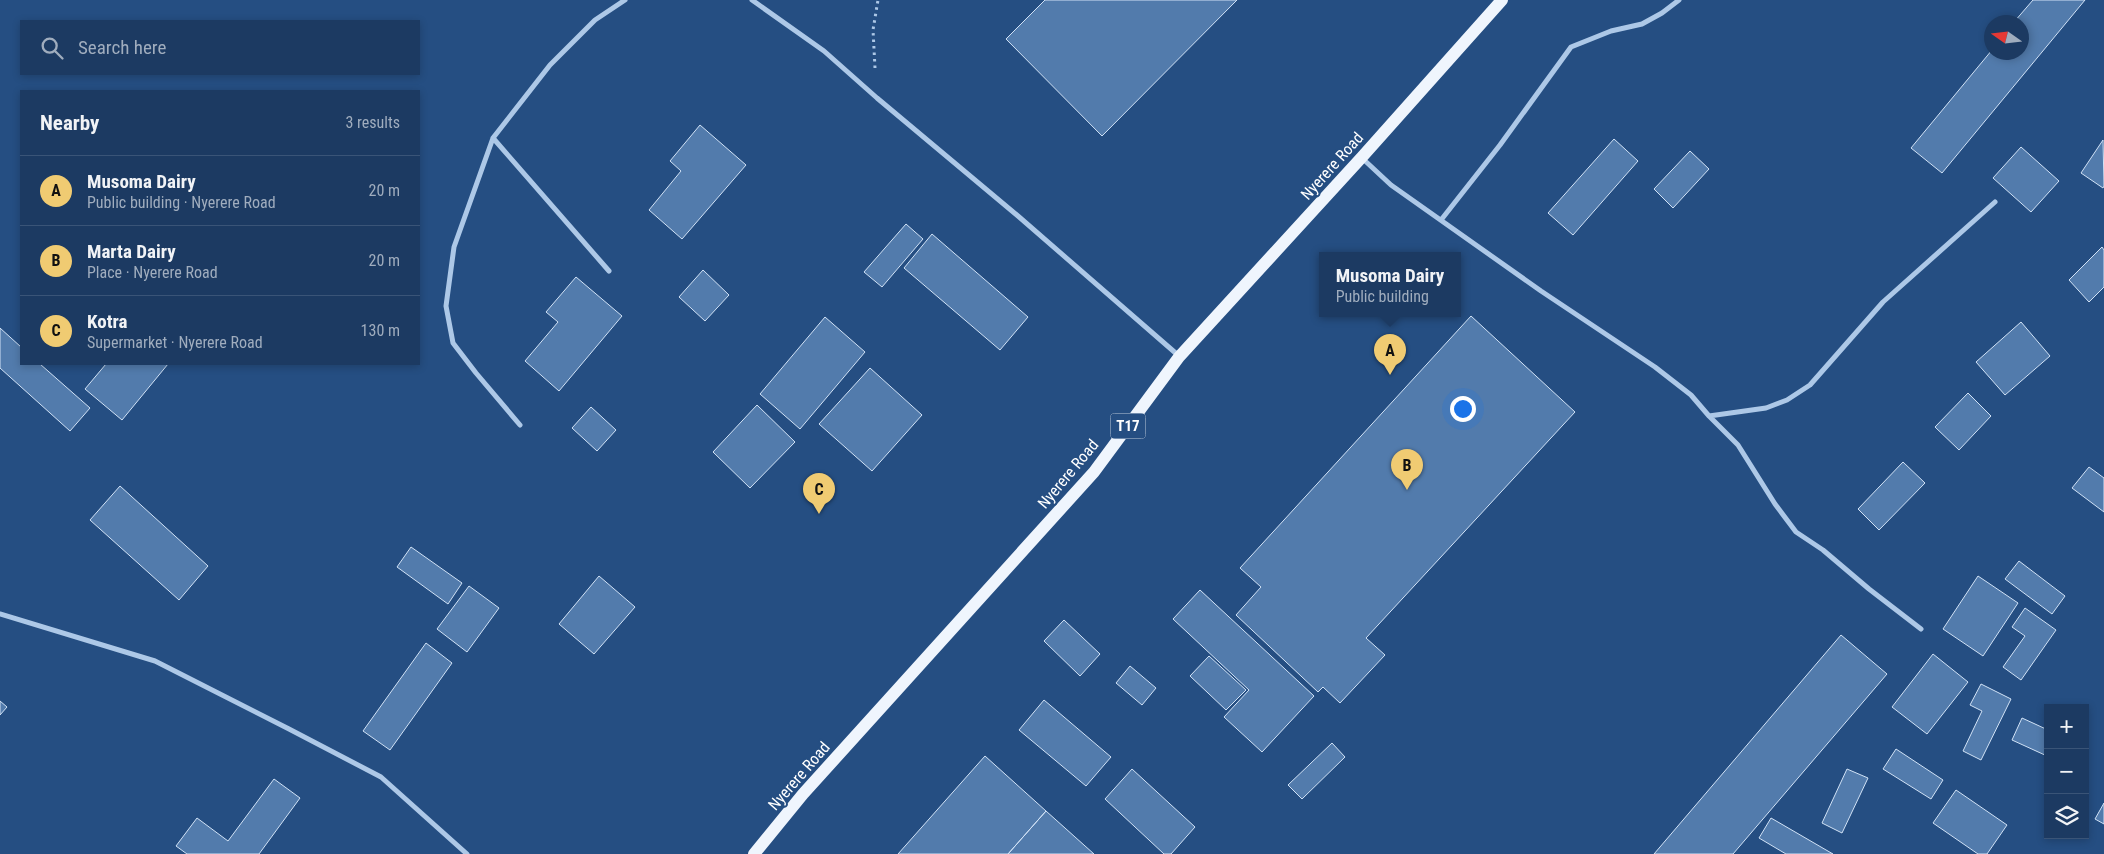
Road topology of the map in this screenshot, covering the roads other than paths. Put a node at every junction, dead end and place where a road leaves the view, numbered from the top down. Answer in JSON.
{"nodes":[{"id":1,"x":625,"y":0,"type":"edge"},
{"id":2,"x":752,"y":0,"type":"edge"},
{"id":3,"x":1502,"y":0,"type":"edge"},
{"id":4,"x":1679,"y":0,"type":"edge"},
{"id":5,"x":493,"y":138,"type":"junction"},
{"id":6,"x":1362,"y":157,"type":"junction"},
{"id":7,"x":1995,"y":202,"type":"dead end"},
{"id":8,"x":1441,"y":220,"type":"junction"},
{"id":9,"x":609,"y":271,"type":"dead end"},
{"id":10,"x":1179,"y":357,"type":"junction"},
{"id":11,"x":1709,"y":416,"type":"junction"},
{"id":12,"x":520,"y":425,"type":"dead end"},
{"id":13,"x":0,"y":614,"type":"edge"},
{"id":14,"x":1922,"y":629,"type":"dead end"},
{"id":15,"x":467,"y":854,"type":"edge"},
{"id":16,"x":754,"y":854,"type":"edge"}],
"edges":[{"from":1,"to":5,"type":"street"},
{"from":2,"to":10,"type":"street"},
{"from":3,"to":6,"type":"main road","name":"Nyerere Road","number":"T17"},
{"from":4,"to":8,"type":"street"},
{"from":5,"to":9,"type":"street"},
{"from":5,"to":12,"type":"street"},
{"from":6,"to":8,"type":"street"},
{"from":6,"to":10,"type":"main road","name":"Nyerere Road","number":"T17"},
{"from":7,"to":11,"type":"street"},
{"from":8,"to":11,"type":"street"},
{"from":10,"to":16,"type":"main road","name":"Nyerere Road","number":"T17"},
{"from":11,"to":14,"type":"street"},
{"from":13,"to":15,"type":"street"}]}
